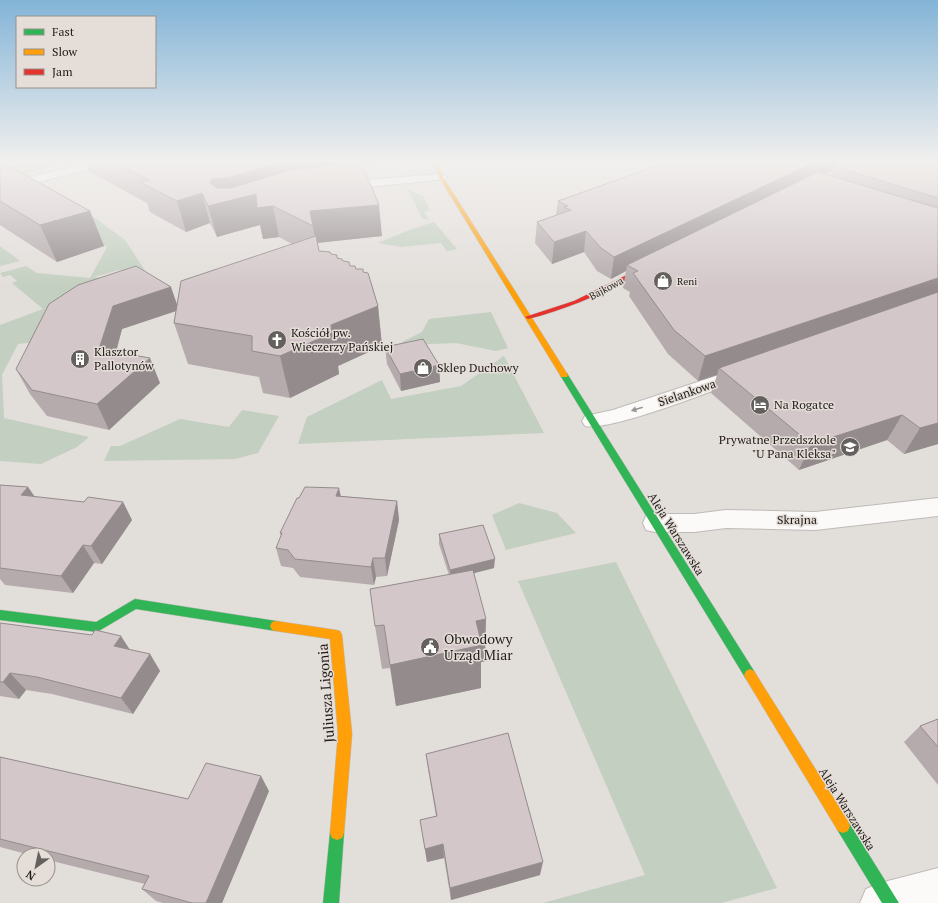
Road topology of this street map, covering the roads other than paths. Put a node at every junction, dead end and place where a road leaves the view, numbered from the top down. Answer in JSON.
{"nodes":[{"id":1,"x":458,"y":204,"type":"edge"},
{"id":2,"x":661,"y":260,"type":"edge"},
{"id":3,"x":528,"y":317,"type":"junction"},
{"id":4,"x":762,"y":366,"type":"edge"},
{"id":5,"x":592,"y":421,"type":"junction"},
{"id":6,"x":938,"y":507,"type":"edge"},
{"id":7,"x":655,"y":523,"type":"junction"},
{"id":8,"x":0,"y":614,"type":"edge"},
{"id":9,"x":938,"y":887,"type":"edge"},
{"id":10,"x":887,"y":902,"type":"edge"},
{"id":11,"x":331,"y":903,"type":"edge"}],
"edges":[{"from":1,"to":3,"type":"street","name":"Aleja Warszawska"},
{"from":2,"to":3,"type":"street","name":"Bajkowa"},
{"from":3,"to":5,"type":"street","name":"Aleja Warszawska"},
{"from":4,"to":5,"type":"street","name":"Sielankowa","one_way":true},
{"from":5,"to":7,"type":"street","name":"Aleja Warszawska"},
{"from":6,"to":7,"type":"street","name":"Skrajna"},
{"from":7,"to":10,"type":"street","name":"Aleja Warszawska"},
{"from":8,"to":11,"type":"street","name":"Juliusza Ligonia"},
{"from":9,"to":10,"type":"street"}]}
